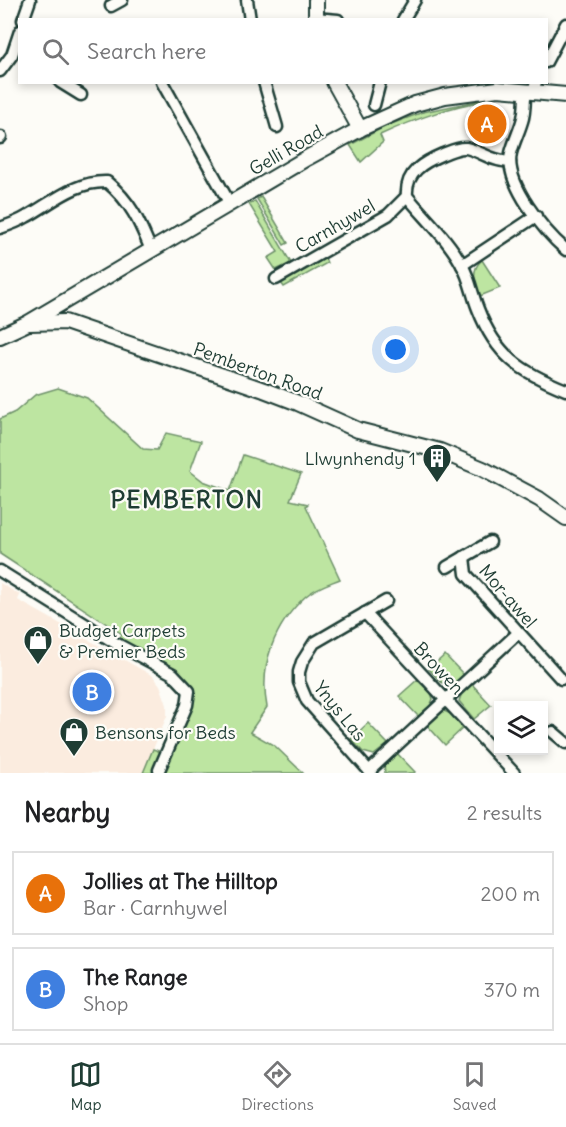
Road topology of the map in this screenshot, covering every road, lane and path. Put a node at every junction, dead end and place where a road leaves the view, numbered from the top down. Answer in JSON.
{"nodes":[{"id":1,"x":30,"y":0,"type":"edge"},
{"id":2,"x":122,"y":0,"type":"edge"},
{"id":3,"x":247,"y":0,"type":"edge"},
{"id":4,"x":316,"y":0,"type":"edge"},
{"id":5,"x":415,"y":0,"type":"edge"},
{"id":6,"x":111,"y":6,"type":"dead end"},
{"id":7,"x":24,"y":18,"type":"edge"},
{"id":8,"x":250,"y":18,"type":"edge"},
{"id":9,"x":316,"y":18,"type":"edge"},
{"id":10,"x":404,"y":18,"type":"edge"},
{"id":11,"x":566,"y":24,"type":"edge"},
{"id":12,"x":548,"y":56,"type":"edge"},
{"id":13,"x":16,"y":57,"type":"edge"},
{"id":14,"x":2,"y":68,"type":"edge"},
{"id":15,"x":63,"y":84,"type":"edge"},
{"id":16,"x":163,"y":84,"type":"edge"},
{"id":17,"x":265,"y":84,"type":"edge"},
{"id":18,"x":335,"y":84,"type":"edge"},
{"id":19,"x":379,"y":84,"type":"edge"},
{"id":20,"x":532,"y":88,"type":"edge"},
{"id":21,"x":81,"y":95,"type":"dead end"},
{"id":22,"x":566,"y":95,"type":"edge"},
{"id":23,"x":374,"y":105,"type":"dead end"},
{"id":24,"x":278,"y":127,"type":"dead end"},
{"id":25,"x":360,"y":129,"type":"junction"},
{"id":26,"x":510,"y":162,"type":"junction"},
{"id":27,"x":407,"y":196,"type":"junction"},
{"id":28,"x":230,"y":204,"type":"junction"},
{"id":29,"x":536,"y":216,"type":"junction"},
{"id":30,"x":0,"y":228,"type":"edge"},
{"id":31,"x":151,"y":250,"type":"junction"},
{"id":32,"x":566,"y":250,"type":"edge"},
{"id":33,"x":462,"y":265,"type":"junction"},
{"id":34,"x":276,"y":279,"type":"dead end"},
{"id":35,"x":67,"y":299,"type":"junction"},
{"id":36,"x":65,"y":322,"type":"junction"},
{"id":37,"x":28,"y":323,"type":"junction"},
{"id":38,"x":0,"y":336,"type":"edge"},
{"id":39,"x":566,"y":390,"type":"edge"},
{"id":40,"x":566,"y":518,"type":"edge"},
{"id":41,"x":490,"y":542,"type":"dead end"},
{"id":42,"x":464,"y":557,"type":"junction"},
{"id":43,"x":447,"y":567,"type":"dead end"},
{"id":44,"x":0,"y":571,"type":"edge"},
{"id":45,"x":386,"y":601,"type":"dead end"},
{"id":46,"x":365,"y":613,"type":"junction"},
{"id":47,"x":518,"y":633,"type":"junction"},
{"id":48,"x":561,"y":679,"type":"dead end"},
{"id":49,"x":446,"y":700,"type":"junction"},
{"id":50,"x":553,"y":732,"type":"dead end"},
{"id":51,"x":566,"y":743,"type":"edge"},
{"id":52,"x":159,"y":770,"type":"dead end"},
{"id":53,"x":370,"y":772,"type":"edge"},
{"id":54,"x":514,"y":773,"type":"edge"}],
"edges":[{"from":1,"to":7,"type":"street"},
{"from":2,"to":6,"type":"street"},
{"from":3,"to":8,"type":"street"},
{"from":4,"to":9,"type":"main road"},
{"from":5,"to":10,"type":"street"},
{"from":11,"to":12,"type":"street"},
{"from":13,"to":14,"type":"street"},
{"from":15,"to":21,"type":"street"},
{"from":16,"to":28,"type":"street"},
{"from":17,"to":24,"type":"street"},
{"from":18,"to":25,"type":"main road"},
{"from":19,"to":23,"type":"street"},
{"from":20,"to":22,"type":"main road","name":"Gelli Road"},
{"from":20,"to":25,"type":"main road","name":"Gelli Road"},
{"from":20,"to":26,"type":"street"},
{"from":25,"to":28,"type":"main road","name":"Gelli Road"},
{"from":26,"to":27,"type":"street","name":"Carnhywel"},
{"from":26,"to":29,"type":"street"},
{"from":27,"to":33,"type":"street"},
{"from":27,"to":34,"type":"street","name":"Carnhywel"},
{"from":28,"to":31,"type":"main road","name":"Gelli Road"},
{"from":29,"to":32,"type":"street"},
{"from":29,"to":33,"type":"street"},
{"from":30,"to":31,"type":"street"},
{"from":31,"to":35,"type":"main road","name":"Gelli Road"},
{"from":33,"to":39,"type":"street"},
{"from":35,"to":36,"type":"main road"},
{"from":35,"to":37,"type":"main road","name":"Gelli Road"},
{"from":36,"to":37,"type":"main road"},
{"from":36,"to":40,"type":"main road","name":"Pemberton Road"},
{"from":37,"to":38,"type":"main road","name":"Gelli Road"},
{"from":41,"to":42,"type":"street"},
{"from":42,"to":43,"type":"street"},
{"from":42,"to":47,"type":"street","name":"Mor-awel"},
{"from":44,"to":52,"type":"street"},
{"from":45,"to":46,"type":"street","name":"Ynys Las"},
{"from":46,"to":49,"type":"street","name":"Browen"},
{"from":46,"to":53,"type":"street","name":"Ynys Las"},
{"from":47,"to":48,"type":"street","name":"Mor-awel"},
{"from":47,"to":49,"type":"street"},
{"from":49,"to":53,"type":"street"},
{"from":49,"to":54,"type":"street","name":"Browen"},
{"from":50,"to":51,"type":"street"}]}
